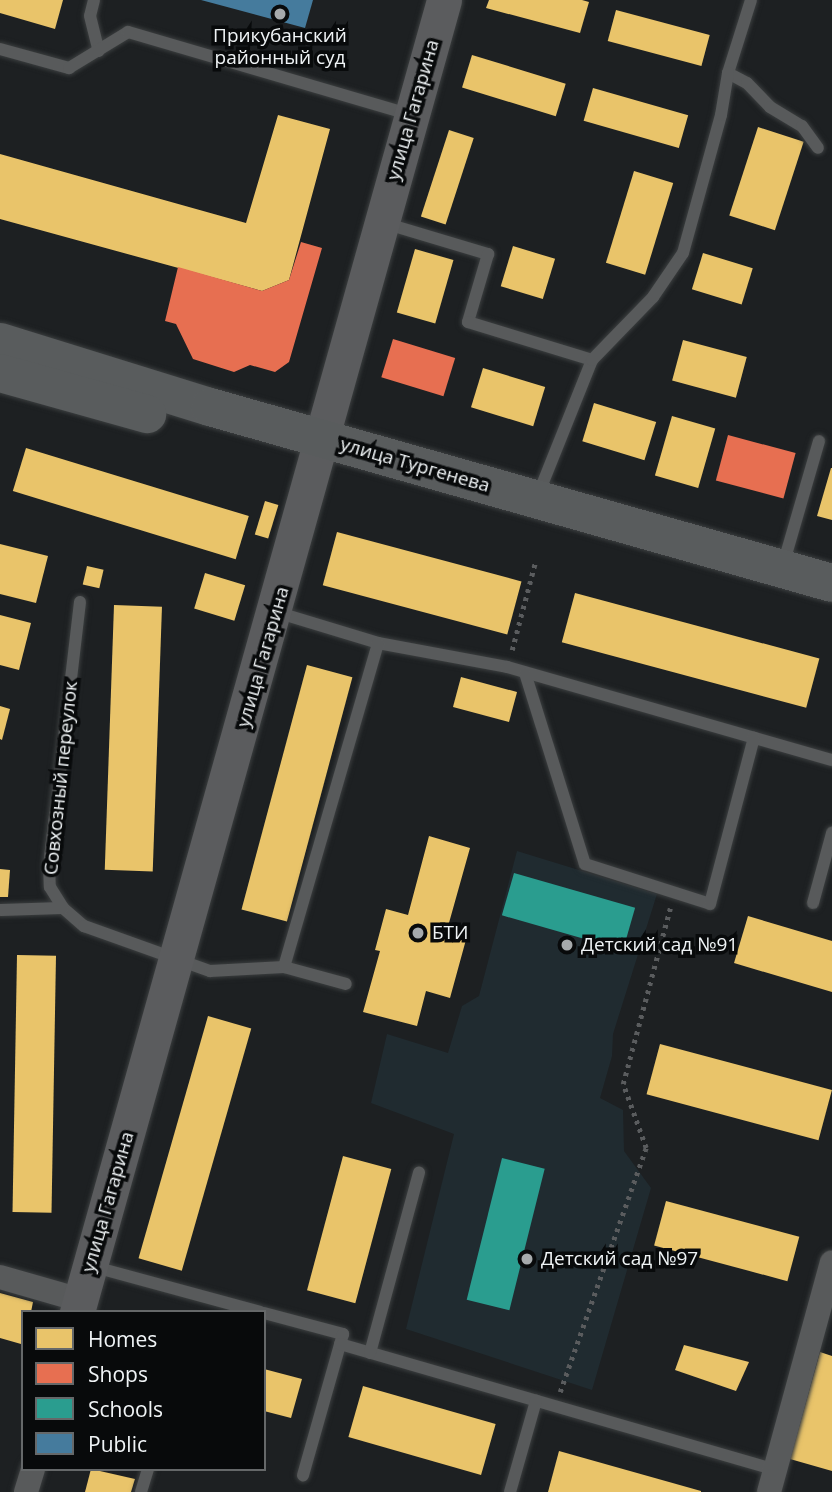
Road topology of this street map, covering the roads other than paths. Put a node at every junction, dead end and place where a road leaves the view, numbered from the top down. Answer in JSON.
{"nodes":[{"id":1,"x":94,"y":0,"type":"edge"},
{"id":2,"x":444,"y":0,"type":"edge"},
{"id":3,"x":751,"y":0,"type":"edge"},
{"id":4,"x":0,"y":48,"type":"edge"},
{"id":5,"x":99,"y":51,"type":"junction"},
{"id":6,"x":728,"y":73,"type":"junction"},
{"id":7,"x":411,"y":114,"type":"junction"},
{"id":8,"x":818,"y":148,"type":"dead end"},
{"id":9,"x":380,"y":222,"type":"junction"},
{"id":10,"x":0,"y":342,"type":"edge"},
{"id":11,"x":592,"y":360,"type":"junction"},
{"id":12,"x":0,"y":373,"type":"edge"},
{"id":13,"x":819,"y":441,"type":"dead end"},
{"id":14,"x":321,"y":450,"type":"junction"},
{"id":15,"x":537,"y":499,"type":"junction"},
{"id":16,"x":782,"y":569,"type":"junction"},
{"id":17,"x":832,"y":583,"type":"edge"},
{"id":18,"x":80,"y":602,"type":"dead end"},
{"id":19,"x":832,"y":606,"type":"edge"},
{"id":20,"x":275,"y":612,"type":"junction"},
{"id":21,"x":378,"y":643,"type":"junction"},
{"id":22,"x":524,"y":673,"type":"junction"},
{"id":23,"x":754,"y":738,"type":"junction"},
{"id":24,"x":832,"y":760,"type":"edge"},
{"id":25,"x":832,"y":833,"type":"edge"},
{"id":26,"x":813,"y":903,"type":"dead end"},
{"id":27,"x":63,"y":908,"type":"junction"},
{"id":28,"x":0,"y":910,"type":"edge"},
{"id":29,"x":177,"y":959,"type":"junction"},
{"id":30,"x":284,"y":967,"type":"junction"},
{"id":31,"x":346,"y":984,"type":"dead end"},
{"id":32,"x":419,"y":1173,"type":"dead end"},
{"id":33,"x":832,"y":1262,"type":"edge"},
{"id":34,"x":90,"y":1266,"type":"junction"},
{"id":35,"x":0,"y":1277,"type":"edge"},
{"id":36,"x":78,"y":1306,"type":"edge"},
{"id":37,"x":255,"y":1310,"type":"edge"},
{"id":38,"x":266,"y":1313,"type":"edge"},
{"id":39,"x":340,"y":1345,"type":"junction"},
{"id":40,"x":370,"y":1353,"type":"junction"},
{"id":41,"x":536,"y":1401,"type":"junction"},
{"id":42,"x":32,"y":1471,"type":"edge"},
{"id":43,"x":147,"y":1471,"type":"edge"},
{"id":44,"x":303,"y":1475,"type":"dead end"},
{"id":45,"x":773,"y":1481,"type":"edge"},
{"id":46,"x":26,"y":1492,"type":"edge"},
{"id":47,"x":141,"y":1492,"type":"edge"},
{"id":48,"x":510,"y":1492,"type":"edge"}],
"edges":[{"from":1,"to":5,"type":"lane"},
{"from":2,"to":7,"type":"street","name":"улица Гагарина"},
{"from":3,"to":6,"type":"lane"},
{"from":4,"to":5,"type":"lane"},
{"from":5,"to":7,"type":"lane"},
{"from":6,"to":8,"type":"lane"},
{"from":6,"to":11,"type":"lane"},
{"from":7,"to":9,"type":"street","name":"улица Гагарина"},
{"from":9,"to":11,"type":"lane"},
{"from":9,"to":14,"type":"street","name":"улица Гагарина"},
{"from":10,"to":14,"type":"main road","name":"улица Тургенева"},
{"from":11,"to":15,"type":"lane"},
{"from":12,"to":14,"type":"main road","name":"улица Тургенева"},
{"from":13,"to":16,"type":"lane"},
{"from":14,"to":15,"type":"main road","name":"улица Тургенева"},
{"from":14,"to":19,"type":"main road","name":"улица Тургенева"},
{"from":14,"to":20,"type":"street","name":"улица Гагарина"},
{"from":15,"to":16,"type":"main road","name":"улица Тургенева"},
{"from":16,"to":17,"type":"main road","name":"улица Тургенева"},
{"from":18,"to":27,"type":"lane","name":"Совхозный переулок"},
{"from":20,"to":21,"type":"lane"},
{"from":20,"to":29,"type":"street","name":"улица Гагарина"},
{"from":21,"to":22,"type":"lane"},
{"from":21,"to":30,"type":"lane"},
{"from":22,"to":23,"type":"lane"},
{"from":22,"to":23,"type":"lane"},
{"from":23,"to":24,"type":"lane"},
{"from":25,"to":26,"type":"lane"},
{"from":27,"to":28,"type":"lane"},
{"from":27,"to":29,"type":"lane"},
{"from":29,"to":30,"type":"lane"},
{"from":29,"to":34,"type":"street","name":"улица Гагарина"},
{"from":30,"to":31,"type":"lane"},
{"from":32,"to":40,"type":"lane"},
{"from":33,"to":45,"type":"street"},
{"from":34,"to":36,"type":"street","name":"улица Гагарина"},
{"from":34,"to":37,"type":"lane"},
{"from":35,"to":36,"type":"street"},
{"from":38,"to":39,"type":"lane"},
{"from":39,"to":40,"type":"lane"},
{"from":39,"to":44,"type":"lane"},
{"from":40,"to":41,"type":"lane"},
{"from":41,"to":45,"type":"lane"},
{"from":41,"to":48,"type":"lane"},
{"from":42,"to":46,"type":"street"},
{"from":43,"to":47,"type":"lane"}]}
